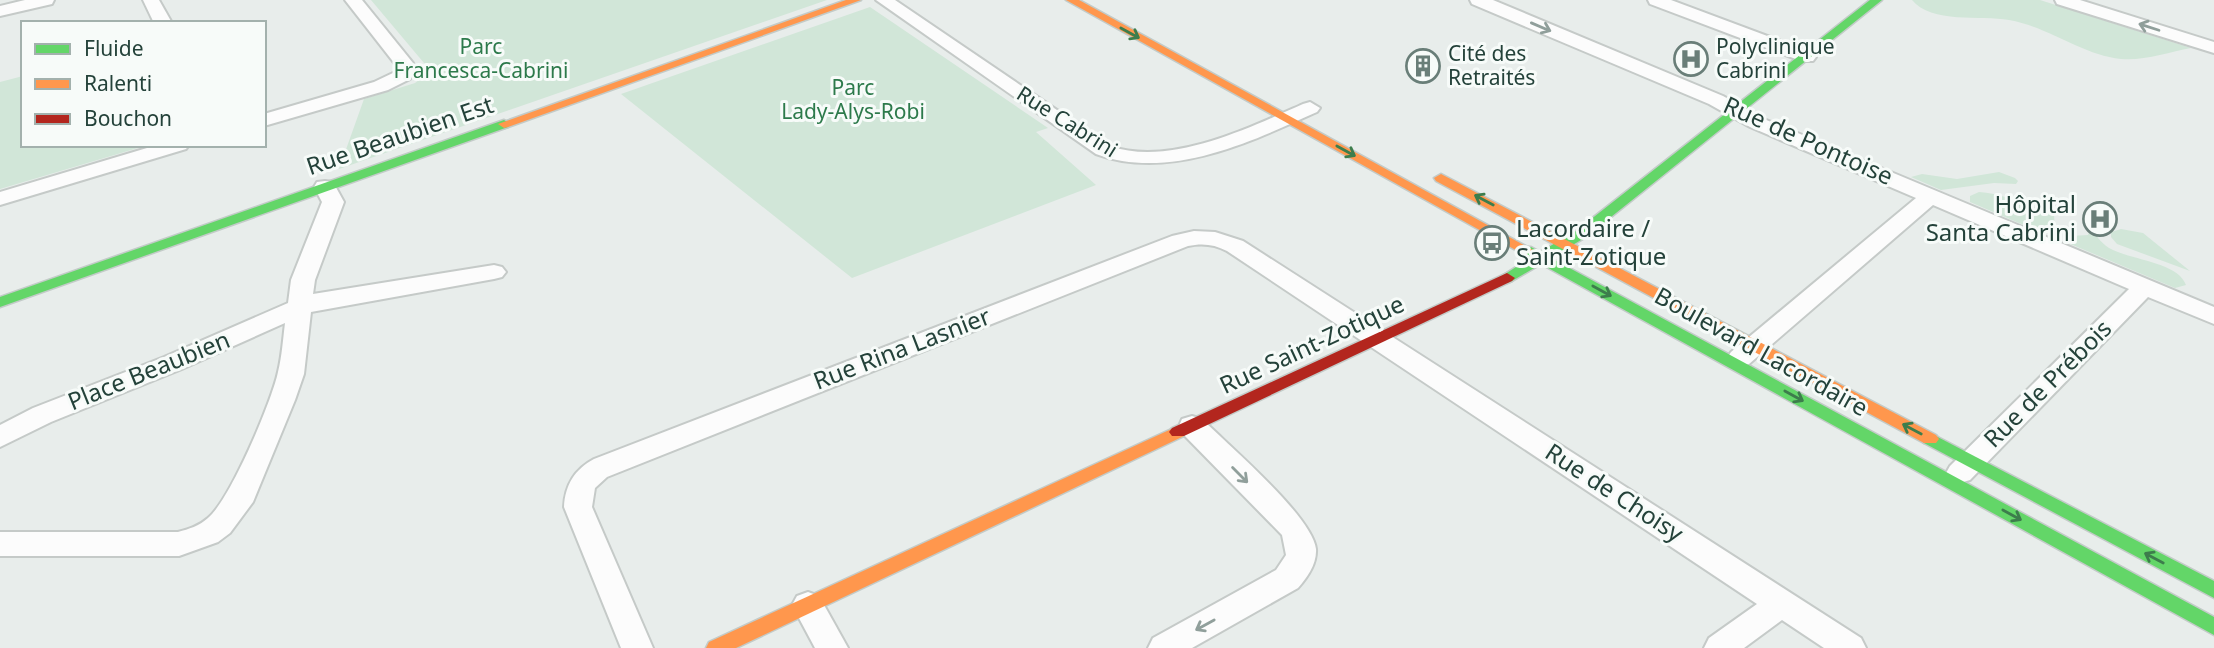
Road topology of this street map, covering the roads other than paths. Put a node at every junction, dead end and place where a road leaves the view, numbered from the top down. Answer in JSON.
{"nodes":[{"id":1,"x":46,"y":0,"type":"edge"},
{"id":2,"x":138,"y":0,"type":"edge"},
{"id":3,"x":151,"y":0,"type":"edge"},
{"id":4,"x":353,"y":0,"type":"edge"},
{"id":5,"x":856,"y":0,"type":"edge"},
{"id":6,"x":884,"y":0,"type":"edge"},
{"id":7,"x":1071,"y":0,"type":"edge"},
{"id":8,"x":1479,"y":0,"type":"edge"},
{"id":9,"x":1656,"y":0,"type":"edge"},
{"id":10,"x":2063,"y":0,"type":"edge"},
{"id":11,"x":1873,"y":1,"type":"edge"},
{"id":12,"x":0,"y":11,"type":"edge"},
{"id":13,"x":148,"y":21,"type":"edge"},
{"id":14,"x":162,"y":21,"type":"edge"},
{"id":15,"x":2214,"y":48,"type":"edge"},
{"id":16,"x":1807,"y":57,"type":"junction"},
{"id":17,"x":1286,"y":95,"type":"dead end"},
{"id":18,"x":1316,"y":111,"type":"joint"},
{"id":19,"x":1738,"y":112,"type":"junction"},
{"id":20,"x":1286,"y":118,"type":"junction"},
{"id":21,"x":266,"y":119,"type":"edge"},
{"id":22,"x":172,"y":147,"type":"edge"},
{"id":23,"x":1432,"y":173,"type":"dead end"},
{"id":24,"x":325,"y":187,"type":"junction"},
{"id":25,"x":1931,"y":196,"type":"junction"},
{"id":26,"x":0,"y":199,"type":"edge"},
{"id":27,"x":1565,"y":244,"type":"junction"},
{"id":28,"x":1542,"y":259,"type":"junction"},
{"id":29,"x":494,"y":272,"type":"dead end"},
{"id":30,"x":2144,"y":287,"type":"junction"},
{"id":31,"x":0,"y":302,"type":"edge"},
{"id":32,"x":300,"y":307,"type":"junction"},
{"id":33,"x":2214,"y":317,"type":"edge"},
{"id":34,"x":1378,"y":339,"type":"junction"},
{"id":35,"x":1755,"y":344,"type":"junction"},
{"id":36,"x":1734,"y":363,"type":"junction"},
{"id":37,"x":1192,"y":426,"type":"junction"},
{"id":38,"x":0,"y":437,"type":"edge"},
{"id":39,"x":1972,"y":461,"type":"junction"},
{"id":40,"x":1952,"y":482,"type":"junction"},
{"id":41,"x":0,"y":544,"type":"edge"},
{"id":42,"x":2214,"y":590,"type":"edge"},
{"id":43,"x":1782,"y":603,"type":"junction"},
{"id":44,"x":808,"y":605,"type":"junction"},
{"id":45,"x":2214,"y":626,"type":"edge"},
{"id":46,"x":637,"y":648,"type":"edge"},
{"id":47,"x":716,"y":648,"type":"edge"},
{"id":48,"x":831,"y":648,"type":"edge"},
{"id":49,"x":1164,"y":648,"type":"edge"},
{"id":50,"x":1720,"y":648,"type":"edge"},
{"id":51,"x":1850,"y":648,"type":"edge"}],
"edges":[{"from":1,"to":12,"type":"street"},
{"from":2,"to":13,"type":"street"},
{"from":3,"to":14,"type":"street"},
{"from":4,"to":21,"type":"street"},
{"from":5,"to":24,"type":"street","name":"Rue Beaubien Est"},
{"from":6,"to":20,"type":"street","name":"Rue Cabrini"},
{"from":7,"to":20,"type":"street","name":"Boulevard Lacordaire","one_way":true},
{"from":8,"to":19,"type":"street","name":"Rue de Pontoise","one_way":true},
{"from":9,"to":16,"type":"street"},
{"from":15,"to":10,"type":"street","one_way":true},
{"from":11,"to":16,"type":"street","name":"Rue Saint-Zotique"},
{"from":16,"to":19,"type":"street","name":"Rue Saint-Zotique"},
{"from":17,"to":18,"type":"street"},
{"from":18,"to":20,"type":"street","name":"Rue Cabrini"},
{"from":19,"to":25,"type":"street","name":"Rue de Pontoise"},
{"from":19,"to":27,"type":"street","name":"Rue Saint-Zotique"},
{"from":20,"to":28,"type":"street","name":"Boulevard Lacordaire","one_way":true},
{"from":22,"to":26,"type":"street"},
{"from":27,"to":23,"type":"street","name":"Boulevard Lacordaire","one_way":true},
{"from":24,"to":31,"type":"street","name":"Rue Beaubien Est"},
{"from":24,"to":32,"type":"street"},
{"from":25,"to":30,"type":"street","name":"Rue de Pontoise"},
{"from":25,"to":35,"type":"street"},
{"from":27,"to":28,"type":"street","name":"Rue Saint-Zotique"},
{"from":27,"to":35,"type":"street","name":"Boulevard Lacordaire"},
{"from":28,"to":34,"type":"street","name":"Rue Saint-Zotique"},
{"from":28,"to":36,"type":"street","name":"Boulevard Lacordaire","one_way":true},
{"from":29,"to":32,"type":"street","name":"Place Beaubien"},
{"from":30,"to":33,"type":"street","name":"Rue de Pontoise"},
{"from":30,"to":39,"type":"street","name":"Rue de Prébois"},
{"from":32,"to":38,"type":"street","name":"Place Beaubien"},
{"from":32,"to":41,"type":"street"},
{"from":34,"to":37,"type":"street","name":"Rue Saint-Zotique"},
{"from":34,"to":43,"type":"street","name":"Rue de Choisy"},
{"from":34,"to":46,"type":"street","name":"Rue Rina Lasnier"},
{"from":35,"to":36,"type":"street"},
{"from":39,"to":35,"type":"street","name":"Boulevard Lacordaire","one_way":true},
{"from":36,"to":40,"type":"street","name":"Boulevard Lacordaire","one_way":true},
{"from":37,"to":44,"type":"street","name":"Rue Saint-Zotique"},
{"from":37,"to":49,"type":"street","one_way":true},
{"from":39,"to":40,"type":"street","name":"Rue de Prébois"},
{"from":42,"to":39,"type":"street","name":"Boulevard Lacordaire","one_way":true},
{"from":40,"to":45,"type":"street","name":"Boulevard Lacordaire","one_way":true},
{"from":43,"to":50,"type":"street"},
{"from":43,"to":51,"type":"street","name":"Rue de Choisy"},
{"from":44,"to":47,"type":"street","name":"Rue Saint-Zotique"},
{"from":44,"to":48,"type":"street"}]}
